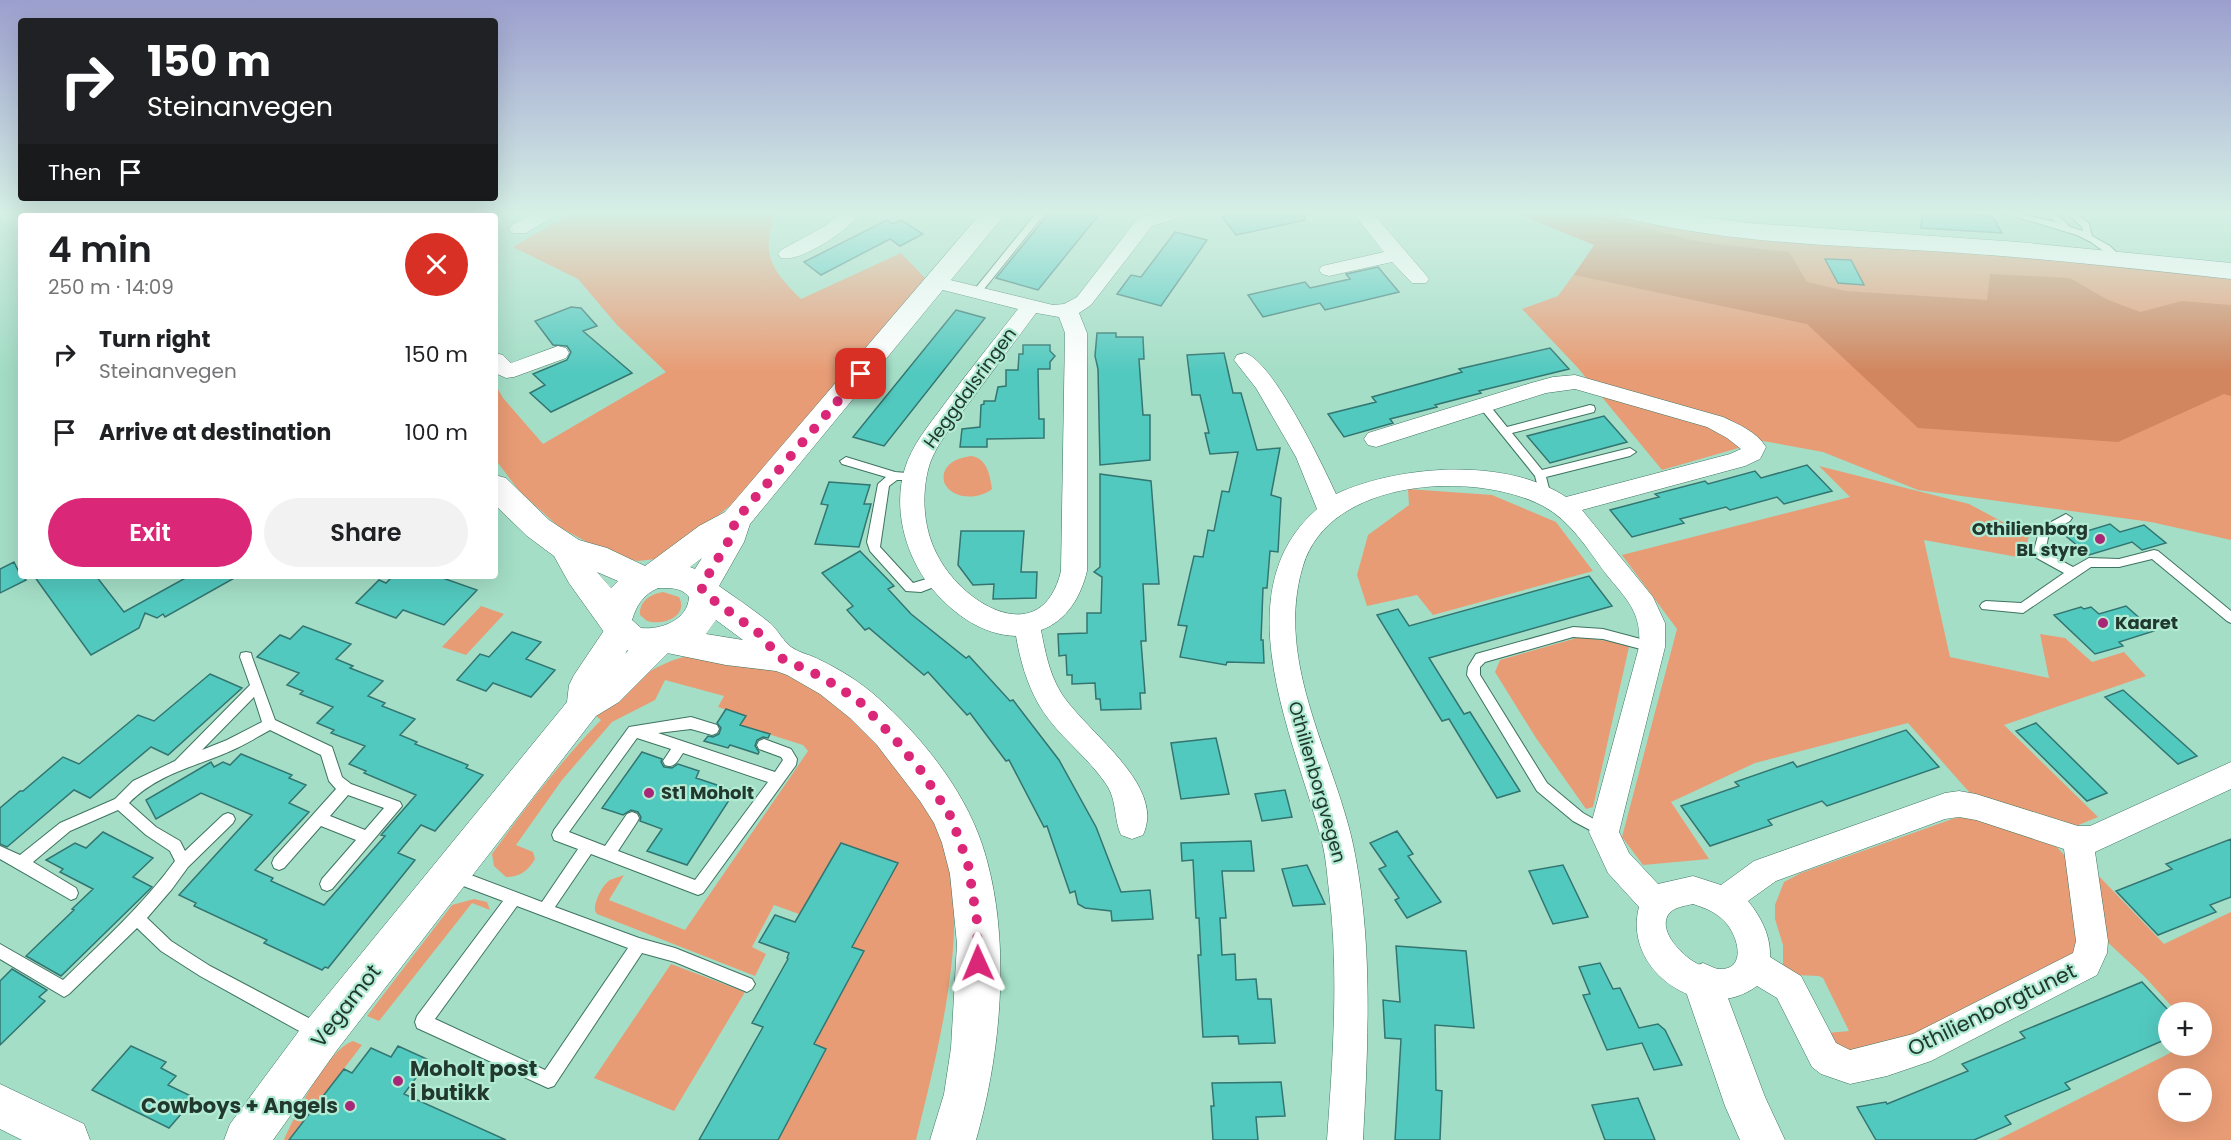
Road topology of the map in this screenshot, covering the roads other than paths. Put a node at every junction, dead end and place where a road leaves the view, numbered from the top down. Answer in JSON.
{"nodes":[{"id":1,"x":952,"y":265,"type":"edge"},
{"id":2,"x":998,"y":265,"type":"edge"},
{"id":3,"x":1112,"y":265,"type":"edge"},
{"id":4,"x":1351,"y":265,"type":"edge"},
{"id":5,"x":1406,"y":265,"type":"edge"},
{"id":6,"x":2172,"y":265,"type":"edge"},
{"id":7,"x":1329,"y":270,"type":"dead end"},
{"id":8,"x":2231,"y":272,"type":"edge"},
{"id":9,"x":1419,"y":279,"type":"dead end"},
{"id":10,"x":938,"y":283,"type":"junction"},
{"id":11,"x":976,"y":292,"type":"junction"},
{"id":12,"x":1032,"y":305,"type":"junction"},
{"id":13,"x":1067,"y":310,"type":"junction"},
{"id":14,"x":558,"y":353,"type":"dead end"},
{"id":15,"x":1245,"y":360,"type":"dead end"},
{"id":16,"x":498,"y":363,"type":"edge"},
{"id":17,"x":1482,"y":404,"type":"junction"},
{"id":18,"x":1590,"y":409,"type":"dead end"},
{"id":19,"x":1505,"y":431,"type":"junction"},
{"id":20,"x":1376,"y":439,"type":"dead end"},
{"id":21,"x":1630,"y":452,"type":"dead end"},
{"id":22,"x":846,"y":461,"type":"dead end"},
{"id":23,"x":905,"y":476,"type":"junction"},
{"id":24,"x":498,"y":489,"type":"edge"},
{"id":25,"x":1549,"y":492,"type":"junction"},
{"id":26,"x":1330,"y":510,"type":"junction"},
{"id":27,"x":2066,"y":518,"type":"dead end"},
{"id":28,"x":736,"y":520,"type":"junction"},
{"id":29,"x":568,"y":549,"type":"junction"},
{"id":30,"x":2071,"y":572,"type":"junction"},
{"id":31,"x":651,"y":578,"type":"junction"},
{"id":32,"x":940,"y":580,"type":"junction"},
{"id":33,"x":703,"y":590,"type":"junction"},
{"id":34,"x":1986,"y":606,"type":"dead end"},
{"id":35,"x":2231,"y":618,"type":"edge"},
{"id":36,"x":1027,"y":625,"type":"junction"},
{"id":37,"x":618,"y":626,"type":"junction"},
{"id":38,"x":664,"y":640,"type":"junction"},
{"id":39,"x":1652,"y":647,"type":"junction"},
{"id":40,"x":246,"y":657,"type":"dead end"},
{"id":41,"x":779,"y":657,"type":"junction"},
{"id":42,"x":256,"y":687,"type":"junction"},
{"id":43,"x":584,"y":706,"type":"junction"},
{"id":44,"x":270,"y":724,"type":"junction"},
{"id":45,"x":712,"y":729,"type":"dead end"},
{"id":46,"x":634,"y":731,"type":"junction"},
{"id":47,"x":764,"y":745,"type":"dead end"},
{"id":48,"x":680,"y":746,"type":"junction"},
{"id":49,"x":670,"y":761,"type":"dead end"},
{"id":50,"x":176,"y":766,"type":"junction"},
{"id":51,"x":2231,"y":775,"type":"edge"},
{"id":52,"x":778,"y":779,"type":"junction"},
{"id":53,"x":346,"y":788,"type":"junction"},
{"id":54,"x":120,"y":803,"type":"junction"},
{"id":55,"x":319,"y":818,"type":"junction"},
{"id":56,"x":632,"y":818,"type":"dead end"},
{"id":57,"x":228,"y":819,"type":"dead end"},
{"id":58,"x":1132,"y":826,"type":"dead end"},
{"id":59,"x":1604,"y":832,"type":"junction"},
{"id":60,"x":367,"y":838,"type":"junction"},
{"id":61,"x":2078,"y":840,"type":"junction"},
{"id":62,"x":588,"y":846,"type":"junction"},
{"id":63,"x":0,"y":852,"type":"edge"},
{"id":64,"x":608,"y":854,"type":"junction"},
{"id":65,"x":183,"y":862,"type":"junction"},
{"id":66,"x":21,"y":863,"type":"junction"},
{"id":67,"x":279,"y":863,"type":"dead end"},
{"id":68,"x":451,"y":874,"type":"junction"},
{"id":69,"x":327,"y":884,"type":"dead end"},
{"id":70,"x":71,"y":893,"type":"dead end"},
{"id":71,"x":515,"y":897,"type":"junction"},
{"id":72,"x":1723,"y":901,"type":"junction"},
{"id":73,"x":1657,"y":903,"type":"junction"},
{"id":74,"x":545,"y":909,"type":"junction"},
{"id":75,"x":137,"y":918,"type":"junction"},
{"id":76,"x":639,"y":945,"type":"junction"},
{"id":77,"x":0,"y":951,"type":"edge"},
{"id":78,"x":1752,"y":964,"type":"junction"},
{"id":79,"x":1703,"y":983,"type":"junction"},
{"id":80,"x":747,"y":984,"type":"dead end"},
{"id":81,"x":322,"y":1035,"type":"junction"},
{"id":82,"x":0,"y":1106,"type":"edge"},
{"id":83,"x":68,"y":1140,"type":"edge"},
{"id":84,"x":246,"y":1140,"type":"edge"},
{"id":85,"x":953,"y":1140,"type":"edge"},
{"id":86,"x":1345,"y":1140,"type":"edge"},
{"id":87,"x":1763,"y":1140,"type":"edge"}],
"edges":[{"from":1,"to":10,"type":"main road"},
{"from":2,"to":11,"type":"lane"},
{"from":3,"to":13,"type":"street"},
{"from":4,"to":7,"type":"street"},
{"from":5,"to":9,"type":"street"},
{"from":6,"to":8,"type":"main road"},
{"from":10,"to":11,"type":"street","name":"Heggdalsringen"},
{"from":10,"to":28,"type":"main road"},
{"from":11,"to":12,"type":"street","name":"Heggdalsringen"},
{"from":12,"to":13,"type":"street","name":"Heggdalsringen"},
{"from":12,"to":23,"type":"street","name":"Heggdalsringen"},
{"from":13,"to":36,"type":"street"},
{"from":14,"to":16,"type":"street"},
{"from":15,"to":26,"type":"street"},
{"from":17,"to":19,"type":"lane","name":"Othilienborgvegen"},
{"from":17,"to":20,"type":"street"},
{"from":17,"to":25,"type":"street"},
{"from":18,"to":19,"type":"lane"},
{"from":19,"to":25,"type":"lane","name":"Othilienborgvegen"},
{"from":21,"to":25,"type":"lane"},
{"from":22,"to":23,"type":"lane"},
{"from":23,"to":32,"type":"street","name":"Heggdalsringen"},
{"from":23,"to":32,"type":"lane"},
{"from":24,"to":29,"type":"main road"},
{"from":25,"to":26,"type":"street","name":"Othilienborgvegen"},
{"from":25,"to":39,"type":"street","name":"Othilienborgvegen"},
{"from":26,"to":86,"type":"street","name":"Othilienborgvegen"},
{"from":27,"to":30,"type":"lane"},
{"from":28,"to":31,"type":"main road"},
{"from":28,"to":33,"type":"main road"},
{"from":29,"to":31,"type":"main road"},
{"from":29,"to":37,"type":"main road"},
{"from":30,"to":34,"type":"lane"},
{"from":30,"to":35,"type":"lane"},
{"from":31,"to":33,"type":"main road"},
{"from":31,"to":37,"type":"main road"},
{"from":32,"to":36,"type":"street","name":"Heggdalsringen"},
{"from":33,"to":38,"type":"main road"},
{"from":33,"to":41,"type":"main road"},
{"from":36,"to":58,"type":"street"},
{"from":37,"to":38,"type":"main road"},
{"from":37,"to":43,"type":"street","name":"Vegamot"},
{"from":38,"to":41,"type":"main road"},
{"from":38,"to":43,"type":"street","name":"Vegamot"},
{"from":39,"to":59,"type":"street","name":"Othilienborgvegen"},
{"from":39,"to":59,"type":"lane"},
{"from":40,"to":42,"type":"lane"},
{"from":41,"to":85,"type":"main road"},
{"from":42,"to":44,"type":"lane"},
{"from":42,"to":50,"type":"lane"},
{"from":43,"to":68,"type":"street","name":"Vegamot"},
{"from":44,"to":50,"type":"lane"},
{"from":44,"to":53,"type":"lane"},
{"from":45,"to":46,"type":"lane"},
{"from":46,"to":48,"type":"lane"},
{"from":46,"to":62,"type":"lane"},
{"from":47,"to":52,"type":"lane"},
{"from":48,"to":49,"type":"lane"},
{"from":48,"to":52,"type":"lane"},
{"from":50,"to":54,"type":"lane"},
{"from":51,"to":61,"type":"street"},
{"from":52,"to":64,"type":"lane"},
{"from":53,"to":55,"type":"lane"},
{"from":53,"to":60,"type":"lane"},
{"from":54,"to":65,"type":"lane"},
{"from":54,"to":66,"type":"lane"},
{"from":55,"to":60,"type":"lane"},
{"from":55,"to":67,"type":"lane"},
{"from":56,"to":64,"type":"lane"},
{"from":57,"to":65,"type":"lane"},
{"from":59,"to":73,"type":"street"},
{"from":60,"to":69,"type":"lane"},
{"from":61,"to":72,"type":"street"},
{"from":61,"to":78,"type":"street","name":"Othilienborgtunet"},
{"from":62,"to":64,"type":"lane"},
{"from":62,"to":74,"type":"lane"},
{"from":63,"to":66,"type":"lane"},
{"from":65,"to":75,"type":"lane"},
{"from":66,"to":70,"type":"lane"},
{"from":68,"to":71,"type":"lane"},
{"from":68,"to":81,"type":"street","name":"Vegamot"},
{"from":71,"to":74,"type":"lane"},
{"from":71,"to":76,"type":"lane"},
{"from":72,"to":73,"type":"street"},
{"from":72,"to":78,"type":"street"},
{"from":73,"to":79,"type":"street"},
{"from":74,"to":76,"type":"lane"},
{"from":75,"to":77,"type":"lane"},
{"from":75,"to":81,"type":"lane"},
{"from":76,"to":80,"type":"lane"},
{"from":78,"to":79,"type":"street"},
{"from":79,"to":87,"type":"street"},
{"from":81,"to":84,"type":"street","name":"Vegamot"},
{"from":82,"to":83,"type":"street"}]}
